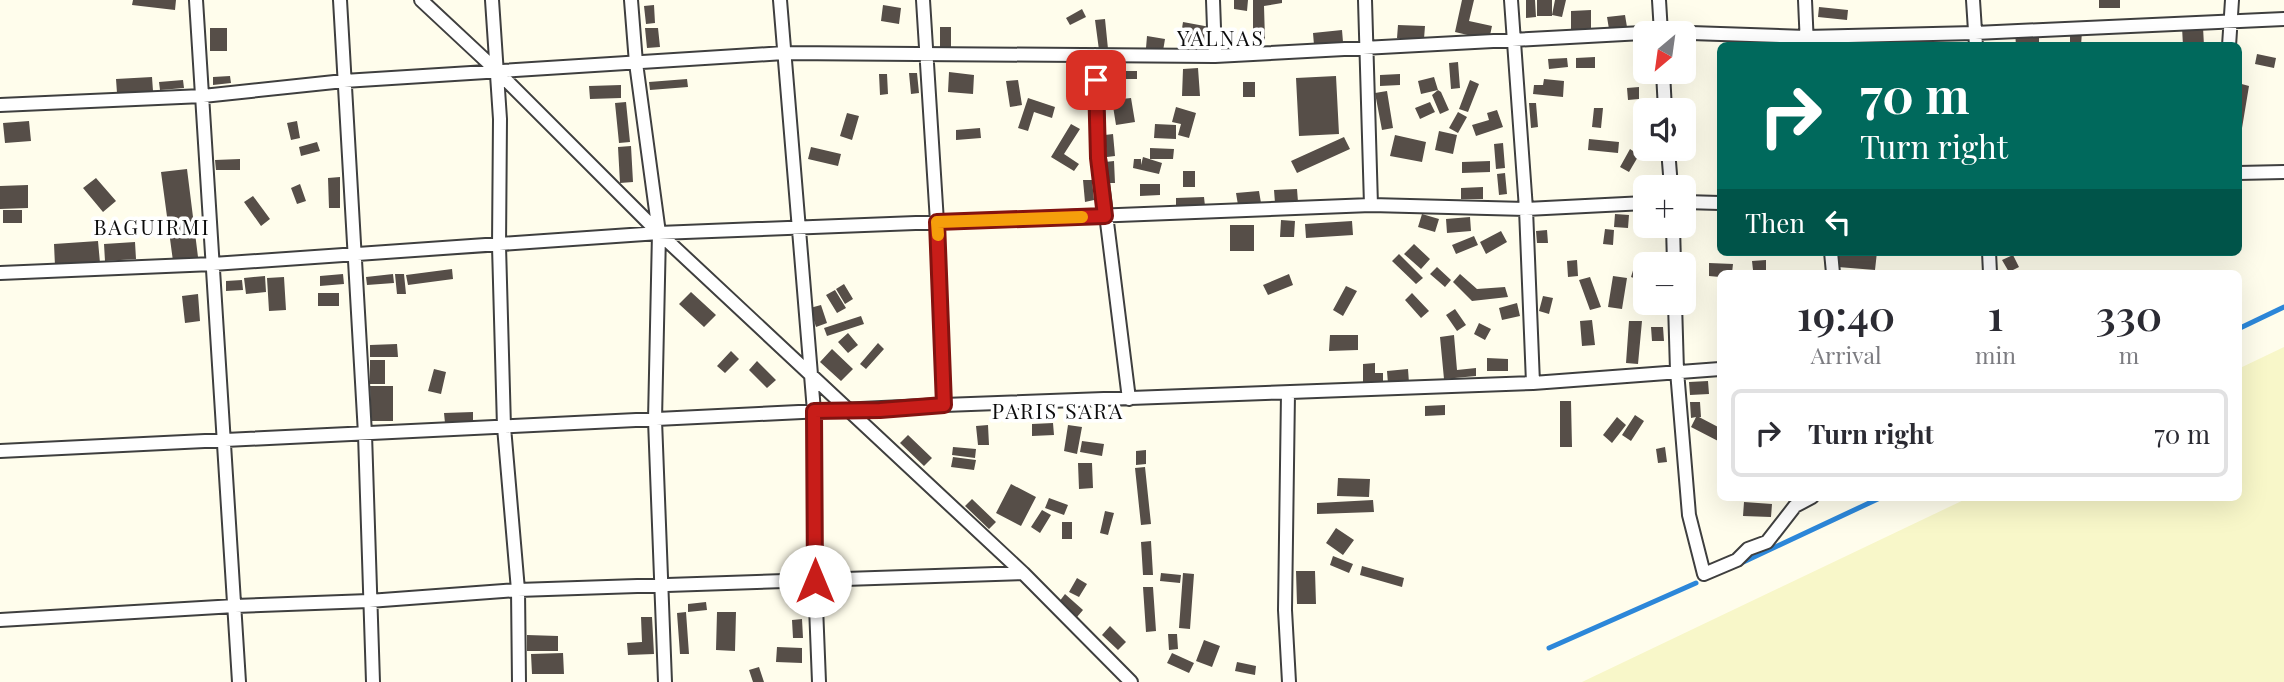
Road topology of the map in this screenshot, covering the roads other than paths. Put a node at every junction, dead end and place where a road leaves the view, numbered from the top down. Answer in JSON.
{"nodes":[{"id":1,"x":196,"y":0,"type":"edge"},
{"id":2,"x":340,"y":0,"type":"edge"},
{"id":3,"x":421,"y":0,"type":"edge"},
{"id":4,"x":492,"y":0,"type":"edge"},
{"id":5,"x":631,"y":0,"type":"edge"},
{"id":6,"x":780,"y":0,"type":"edge"},
{"id":7,"x":922,"y":0,"type":"edge"},
{"id":8,"x":1213,"y":0,"type":"edge"},
{"id":9,"x":1365,"y":0,"type":"edge"},
{"id":10,"x":1511,"y":0,"type":"edge"},
{"id":11,"x":1659,"y":0,"type":"edge"},
{"id":12,"x":1805,"y":0,"type":"edge"},
{"id":13,"x":1973,"y":0,"type":"edge"},
{"id":14,"x":2232,"y":0,"type":"edge"},
{"id":15,"x":2284,"y":19,"type":"edge"},
{"id":16,"x":2231,"y":20,"type":"junction"},
{"id":17,"x":1660,"y":21,"type":"edge"},
{"id":18,"x":1633,"y":33,"type":"edge"},
{"id":19,"x":1696,"y":34,"type":"edge"},
{"id":20,"x":1513,"y":39,"type":"junction"},
{"id":21,"x":1976,"y":39,"type":"edge"},
{"id":22,"x":1807,"y":41,"type":"edge"},
{"id":23,"x":2229,"y":42,"type":"edge"},
{"id":24,"x":1367,"y":47,"type":"junction"},
{"id":25,"x":784,"y":53,"type":"junction"},
{"id":26,"x":926,"y":53,"type":"junction"},
{"id":27,"x":1095,"y":55,"type":"junction"},
{"id":28,"x":1215,"y":56,"type":"junction"},
{"id":29,"x":636,"y":63,"type":"junction"},
{"id":30,"x":496,"y":71,"type":"junction"},
{"id":31,"x":344,"y":81,"type":"junction"},
{"id":32,"x":203,"y":96,"type":"junction"},
{"id":33,"x":0,"y":105,"type":"edge"},
{"id":34,"x":2284,"y":172,"type":"edge"},
{"id":35,"x":2242,"y":173,"type":"edge"},
{"id":36,"x":1696,"y":202,"type":"edge"},
{"id":37,"x":1717,"y":203,"type":"edge"},
{"id":38,"x":1633,"y":204,"type":"edge"},
{"id":39,"x":1371,"y":205,"type":"junction"},
{"id":40,"x":1526,"y":209,"type":"junction"},
{"id":41,"x":1105,"y":216,"type":"junction"},
{"id":42,"x":937,"y":222,"type":"junction"},
{"id":43,"x":800,"y":229,"type":"junction"},
{"id":44,"x":659,"y":233,"type":"junction"},
{"id":45,"x":499,"y":246,"type":"junction"},
{"id":46,"x":355,"y":254,"type":"junction"},
{"id":47,"x":213,"y":264,"type":"junction"},
{"id":48,"x":0,"y":273,"type":"edge"},
{"id":49,"x":1675,"y":315,"type":"edge"},
{"id":50,"x":1717,"y":369,"type":"edge"},
{"id":51,"x":1677,"y":371,"type":"junction"},
{"id":52,"x":811,"y":374,"type":"junction"},
{"id":53,"x":1533,"y":383,"type":"junction"},
{"id":54,"x":1288,"y":393,"type":"junction"},
{"id":55,"x":1129,"y":399,"type":"junction"},
{"id":56,"x":944,"y":405,"type":"junction"},
{"id":57,"x":849,"y":410,"type":"junction"},
{"id":58,"x":814,"y":411,"type":"junction"},
{"id":59,"x":655,"y":419,"type":"junction"},
{"id":60,"x":504,"y":427,"type":"junction"},
{"id":61,"x":365,"y":434,"type":"junction"},
{"id":62,"x":224,"y":441,"type":"junction"},
{"id":63,"x":0,"y":451,"type":"edge"},
{"id":64,"x":1804,"y":501,"type":"edge"},
{"id":65,"x":1023,"y":573,"type":"junction"},
{"id":66,"x":815,"y":581,"type":"junction"},
{"id":67,"x":662,"y":586,"type":"junction"},
{"id":68,"x":518,"y":590,"type":"junction"},
{"id":69,"x":369,"y":601,"type":"junction"},
{"id":70,"x":235,"y":606,"type":"junction"},
{"id":71,"x":0,"y":620,"type":"edge"},
{"id":72,"x":239,"y":682,"type":"edge"},
{"id":73,"x":373,"y":682,"type":"edge"},
{"id":74,"x":519,"y":682,"type":"edge"},
{"id":75,"x":665,"y":682,"type":"edge"},
{"id":76,"x":819,"y":682,"type":"edge"},
{"id":77,"x":1131,"y":682,"type":"edge"},
{"id":78,"x":1289,"y":682,"type":"edge"}],
"edges":[{"from":1,"to":32,"type":"street"},
{"from":2,"to":31,"type":"street"},
{"from":3,"to":30,"type":"street"},
{"from":4,"to":30,"type":"street"},
{"from":5,"to":29,"type":"street"},
{"from":6,"to":25,"type":"street"},
{"from":7,"to":26,"type":"street"},
{"from":8,"to":28,"type":"street"},
{"from":9,"to":24,"type":"street"},
{"from":10,"to":20,"type":"street"},
{"from":11,"to":17,"type":"street"},
{"from":12,"to":22,"type":"street"},
{"from":13,"to":21,"type":"street"},
{"from":14,"to":16,"type":"street"},
{"from":15,"to":16,"type":"street"},
{"from":16,"to":21,"type":"street"},
{"from":16,"to":23,"type":"street"},
{"from":18,"to":20,"type":"street"},
{"from":19,"to":22,"type":"street"},
{"from":20,"to":24,"type":"street"},
{"from":20,"to":40,"type":"street"},
{"from":21,"to":22,"type":"street"},
{"from":24,"to":28,"type":"street"},
{"from":24,"to":39,"type":"street"},
{"from":25,"to":26,"type":"street"},
{"from":25,"to":29,"type":"street"},
{"from":25,"to":43,"type":"street"},
{"from":26,"to":27,"type":"street"},
{"from":26,"to":42,"type":"street"},
{"from":27,"to":28,"type":"street"},
{"from":27,"to":41,"type":"street"},
{"from":29,"to":30,"type":"street"},
{"from":29,"to":44,"type":"street"},
{"from":30,"to":31,"type":"street"},
{"from":30,"to":44,"type":"street"},
{"from":30,"to":45,"type":"street"},
{"from":31,"to":32,"type":"street"},
{"from":31,"to":46,"type":"street"},
{"from":32,"to":33,"type":"street"},
{"from":32,"to":47,"type":"street"},
{"from":34,"to":35,"type":"street"},
{"from":36,"to":37,"type":"street"},
{"from":38,"to":40,"type":"street"},
{"from":39,"to":40,"type":"street"},
{"from":39,"to":41,"type":"street"},
{"from":40,"to":53,"type":"street"},
{"from":41,"to":42,"type":"street"},
{"from":41,"to":55,"type":"street"},
{"from":42,"to":43,"type":"street"},
{"from":42,"to":56,"type":"street"},
{"from":43,"to":44,"type":"street"},
{"from":43,"to":52,"type":"street"},
{"from":44,"to":45,"type":"street"},
{"from":44,"to":52,"type":"street"},
{"from":44,"to":59,"type":"street"},
{"from":45,"to":46,"type":"street"},
{"from":45,"to":60,"type":"street"},
{"from":46,"to":47,"type":"street"},
{"from":46,"to":61,"type":"street"},
{"from":47,"to":48,"type":"street"},
{"from":47,"to":62,"type":"street"},
{"from":49,"to":51,"type":"street"},
{"from":50,"to":51,"type":"street"},
{"from":51,"to":53,"type":"street"},
{"from":51,"to":64,"type":"street"},
{"from":52,"to":57,"type":"street"},
{"from":52,"to":58,"type":"street"},
{"from":53,"to":54,"type":"street"},
{"from":54,"to":55,"type":"street"},
{"from":54,"to":78,"type":"street"},
{"from":55,"to":56,"type":"street"},
{"from":56,"to":57,"type":"street"},
{"from":57,"to":58,"type":"street"},
{"from":57,"to":65,"type":"street"},
{"from":58,"to":59,"type":"street"},
{"from":58,"to":66,"type":"street"},
{"from":59,"to":60,"type":"street"},
{"from":59,"to":67,"type":"street"},
{"from":60,"to":61,"type":"street"},
{"from":60,"to":68,"type":"street"},
{"from":61,"to":62,"type":"street"},
{"from":61,"to":69,"type":"street"},
{"from":62,"to":63,"type":"street"},
{"from":62,"to":70,"type":"street"},
{"from":65,"to":66,"type":"street"},
{"from":65,"to":77,"type":"street"},
{"from":66,"to":67,"type":"street"},
{"from":66,"to":76,"type":"street"},
{"from":67,"to":68,"type":"street"},
{"from":67,"to":75,"type":"street"},
{"from":68,"to":69,"type":"street"},
{"from":68,"to":74,"type":"street"},
{"from":69,"to":70,"type":"street"},
{"from":69,"to":73,"type":"street"},
{"from":70,"to":71,"type":"street"},
{"from":70,"to":72,"type":"street"}]}
